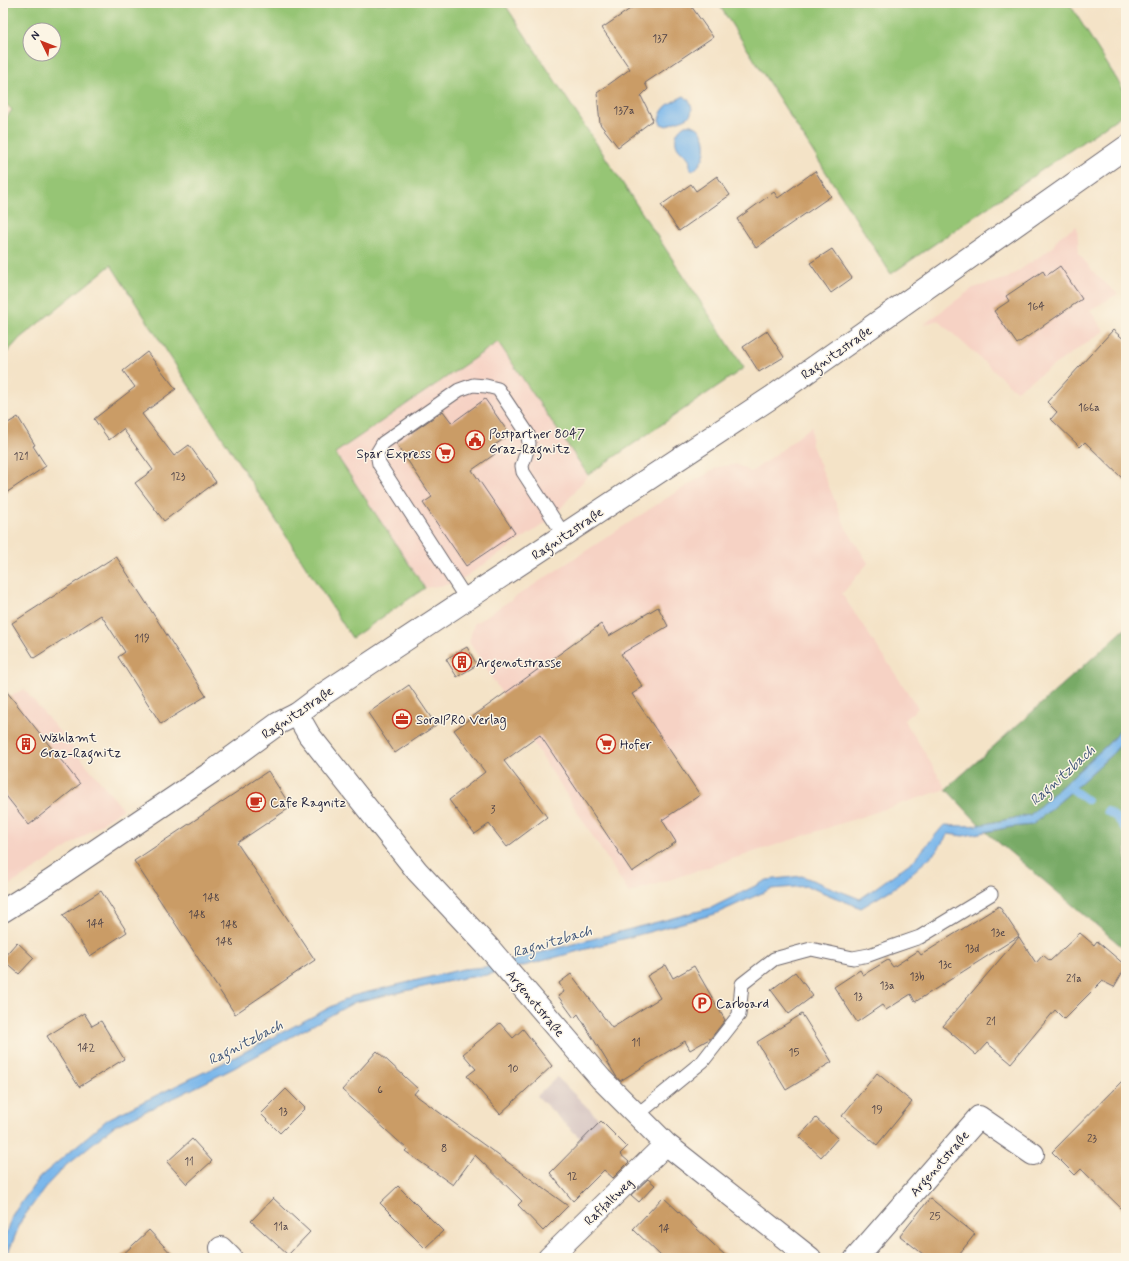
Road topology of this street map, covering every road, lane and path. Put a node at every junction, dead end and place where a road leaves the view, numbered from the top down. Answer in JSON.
{"nodes":[{"id":1,"x":1126,"y":147,"type":"edge"},
{"id":2,"x":564,"y":535,"type":"junction"},
{"id":3,"x":467,"y":600,"type":"junction"},
{"id":4,"x":297,"y":714,"type":"junction"},
{"id":5,"x":991,"y":894,"type":"dead end"},
{"id":6,"x":3,"y":911,"type":"edge"},
{"id":7,"x":637,"y":1115,"type":"junction"},
{"id":8,"x":666,"y":1144,"type":"junction"},
{"id":9,"x":1033,"y":1154,"type":"dead end"},
{"id":10,"x":549,"y":1258,"type":"edge"},
{"id":11,"x":810,"y":1258,"type":"edge"},
{"id":12,"x":856,"y":1258,"type":"edge"}],
"edges":[{"from":1,"to":2,"type":"main road","name":"Ragnitzstraße"},
{"from":2,"to":3,"type":"main road","name":"Ragnitzstraße"},
{"from":2,"to":3,"type":"lane"},
{"from":3,"to":4,"type":"main road","name":"Ragnitzstraße"},
{"from":4,"to":6,"type":"main road","name":"Ragnitzstraße"},
{"from":4,"to":7,"type":"main road","name":"Argenotstraße"},
{"from":5,"to":7,"type":"lane"},
{"from":7,"to":8,"type":"main road","name":"Argenotstraße"},
{"from":8,"to":10,"type":"main road","name":"Raffaltweg"},
{"from":8,"to":11,"type":"main road","name":"Argenotstraße"},
{"from":9,"to":12,"type":"main road","name":"Argenotstraße"}]}
